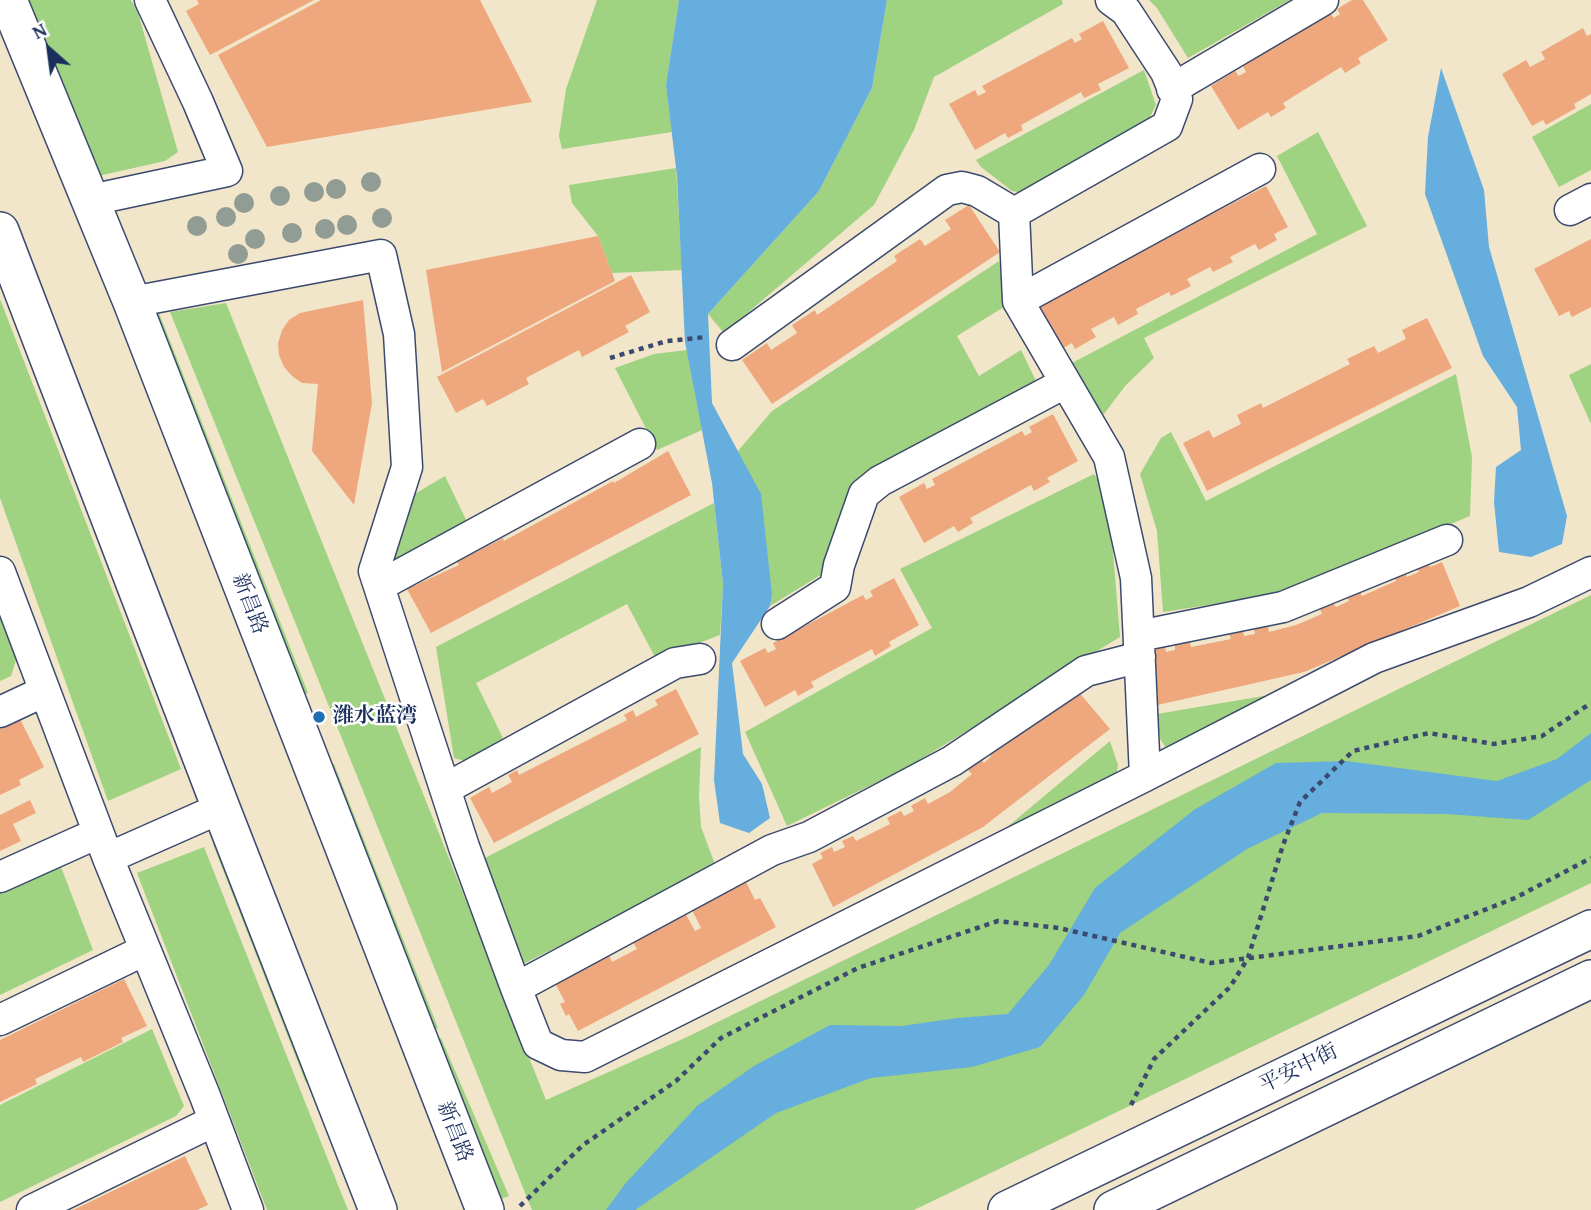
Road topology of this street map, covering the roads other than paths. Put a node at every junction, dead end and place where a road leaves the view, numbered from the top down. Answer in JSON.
{"nodes":[{"id":1,"x":8,"y":0,"type":"edge"},
{"id":2,"x":150,"y":0,"type":"edge"},
{"id":3,"x":1111,"y":0,"type":"edge"},
{"id":4,"x":1323,"y":0,"type":"edge"},
{"id":5,"x":1172,"y":89,"type":"junction"},
{"id":6,"x":1260,"y":169,"type":"dead end"},
{"id":7,"x":91,"y":200,"type":"junction"},
{"id":8,"x":1014,"y":213,"type":"junction"},
{"id":9,"x":0,"y":231,"type":"edge"},
{"id":10,"x":1017,"y":301,"type":"junction"},
{"id":11,"x":132,"y":302,"type":"junction"},
{"id":12,"x":725,"y":341,"type":"road end"},
{"id":13,"x":1065,"y":383,"type":"junction"},
{"id":14,"x":640,"y":444,"type":"dead end"},
{"id":15,"x":1447,"y":540,"type":"dead end"},
{"id":16,"x":0,"y":572,"type":"edge"},
{"id":17,"x":1591,"y":572,"type":"edge"},
{"id":18,"x":379,"y":586,"type":"junction"},
{"id":19,"x":777,"y":624,"type":"dead end"},
{"id":20,"x":1139,"y":646,"type":"junction"},
{"id":21,"x":700,"y":659,"type":"dead end"},
{"id":22,"x":45,"y":691,"type":"junction"},
{"id":23,"x":0,"y":712,"type":"edge"},
{"id":24,"x":1145,"y":776,"type":"junction"},
{"id":25,"x":445,"y":789,"type":"junction"},
{"id":26,"x":221,"y":808,"type":"junction"},
{"id":27,"x":103,"y":845,"type":"junction"},
{"id":28,"x":0,"y":877,"type":"edge"},
{"id":29,"x":1591,"y":929,"type":"edge"},
{"id":30,"x":145,"y":950,"type":"junction"},
{"id":31,"x":1591,"y":979,"type":"edge"},
{"id":32,"x":516,"y":988,"type":"junction"},
{"id":33,"x":0,"y":1020,"type":"edge"},
{"id":34,"x":214,"y":1121,"type":"junction"},
{"id":35,"x":502,"y":1208,"type":"edge"},
{"id":36,"x":32,"y":1210,"type":"edge"},
{"id":37,"x":248,"y":1210,"type":"edge"},
{"id":38,"x":379,"y":1210,"type":"edge"},
{"id":39,"x":1007,"y":1210,"type":"edge"},
{"id":40,"x":1113,"y":1210,"type":"edge"}],
"edges":[{"from":1,"to":7,"type":"main road","name":"新昌路"},
{"from":2,"to":7,"type":"lane"},
{"from":3,"to":5,"type":"lane"},
{"from":4,"to":5,"type":"lane"},
{"from":5,"to":8,"type":"lane"},
{"from":6,"to":10,"type":"lane"},
{"from":7,"to":11,"type":"main road","name":"新昌路"},
{"from":8,"to":10,"type":"lane"},
{"from":8,"to":12,"type":"lane"},
{"from":9,"to":26,"type":"main road"},
{"from":10,"to":13,"type":"lane"},
{"from":11,"to":18,"type":"lane"},
{"from":11,"to":35,"type":"main road","name":"新昌路"},
{"from":13,"to":19,"type":"lane"},
{"from":13,"to":20,"type":"lane"},
{"from":14,"to":18,"type":"lane"},
{"from":15,"to":20,"type":"lane"},
{"from":16,"to":22,"type":"lane"},
{"from":17,"to":24,"type":"lane"},
{"from":18,"to":25,"type":"lane"},
{"from":20,"to":24,"type":"lane"},
{"from":20,"to":32,"type":"lane"},
{"from":21,"to":25,"type":"lane"},
{"from":22,"to":23,"type":"lane"},
{"from":22,"to":27,"type":"lane"},
{"from":24,"to":32,"type":"lane"},
{"from":25,"to":32,"type":"lane"},
{"from":26,"to":27,"type":"lane"},
{"from":26,"to":38,"type":"main road"},
{"from":27,"to":28,"type":"lane"},
{"from":27,"to":30,"type":"lane"},
{"from":29,"to":39,"type":"main road","name":"平安中街"},
{"from":30,"to":33,"type":"lane"},
{"from":30,"to":34,"type":"lane"},
{"from":31,"to":40,"type":"main road"},
{"from":34,"to":36,"type":"lane"},
{"from":34,"to":37,"type":"lane"}]}
